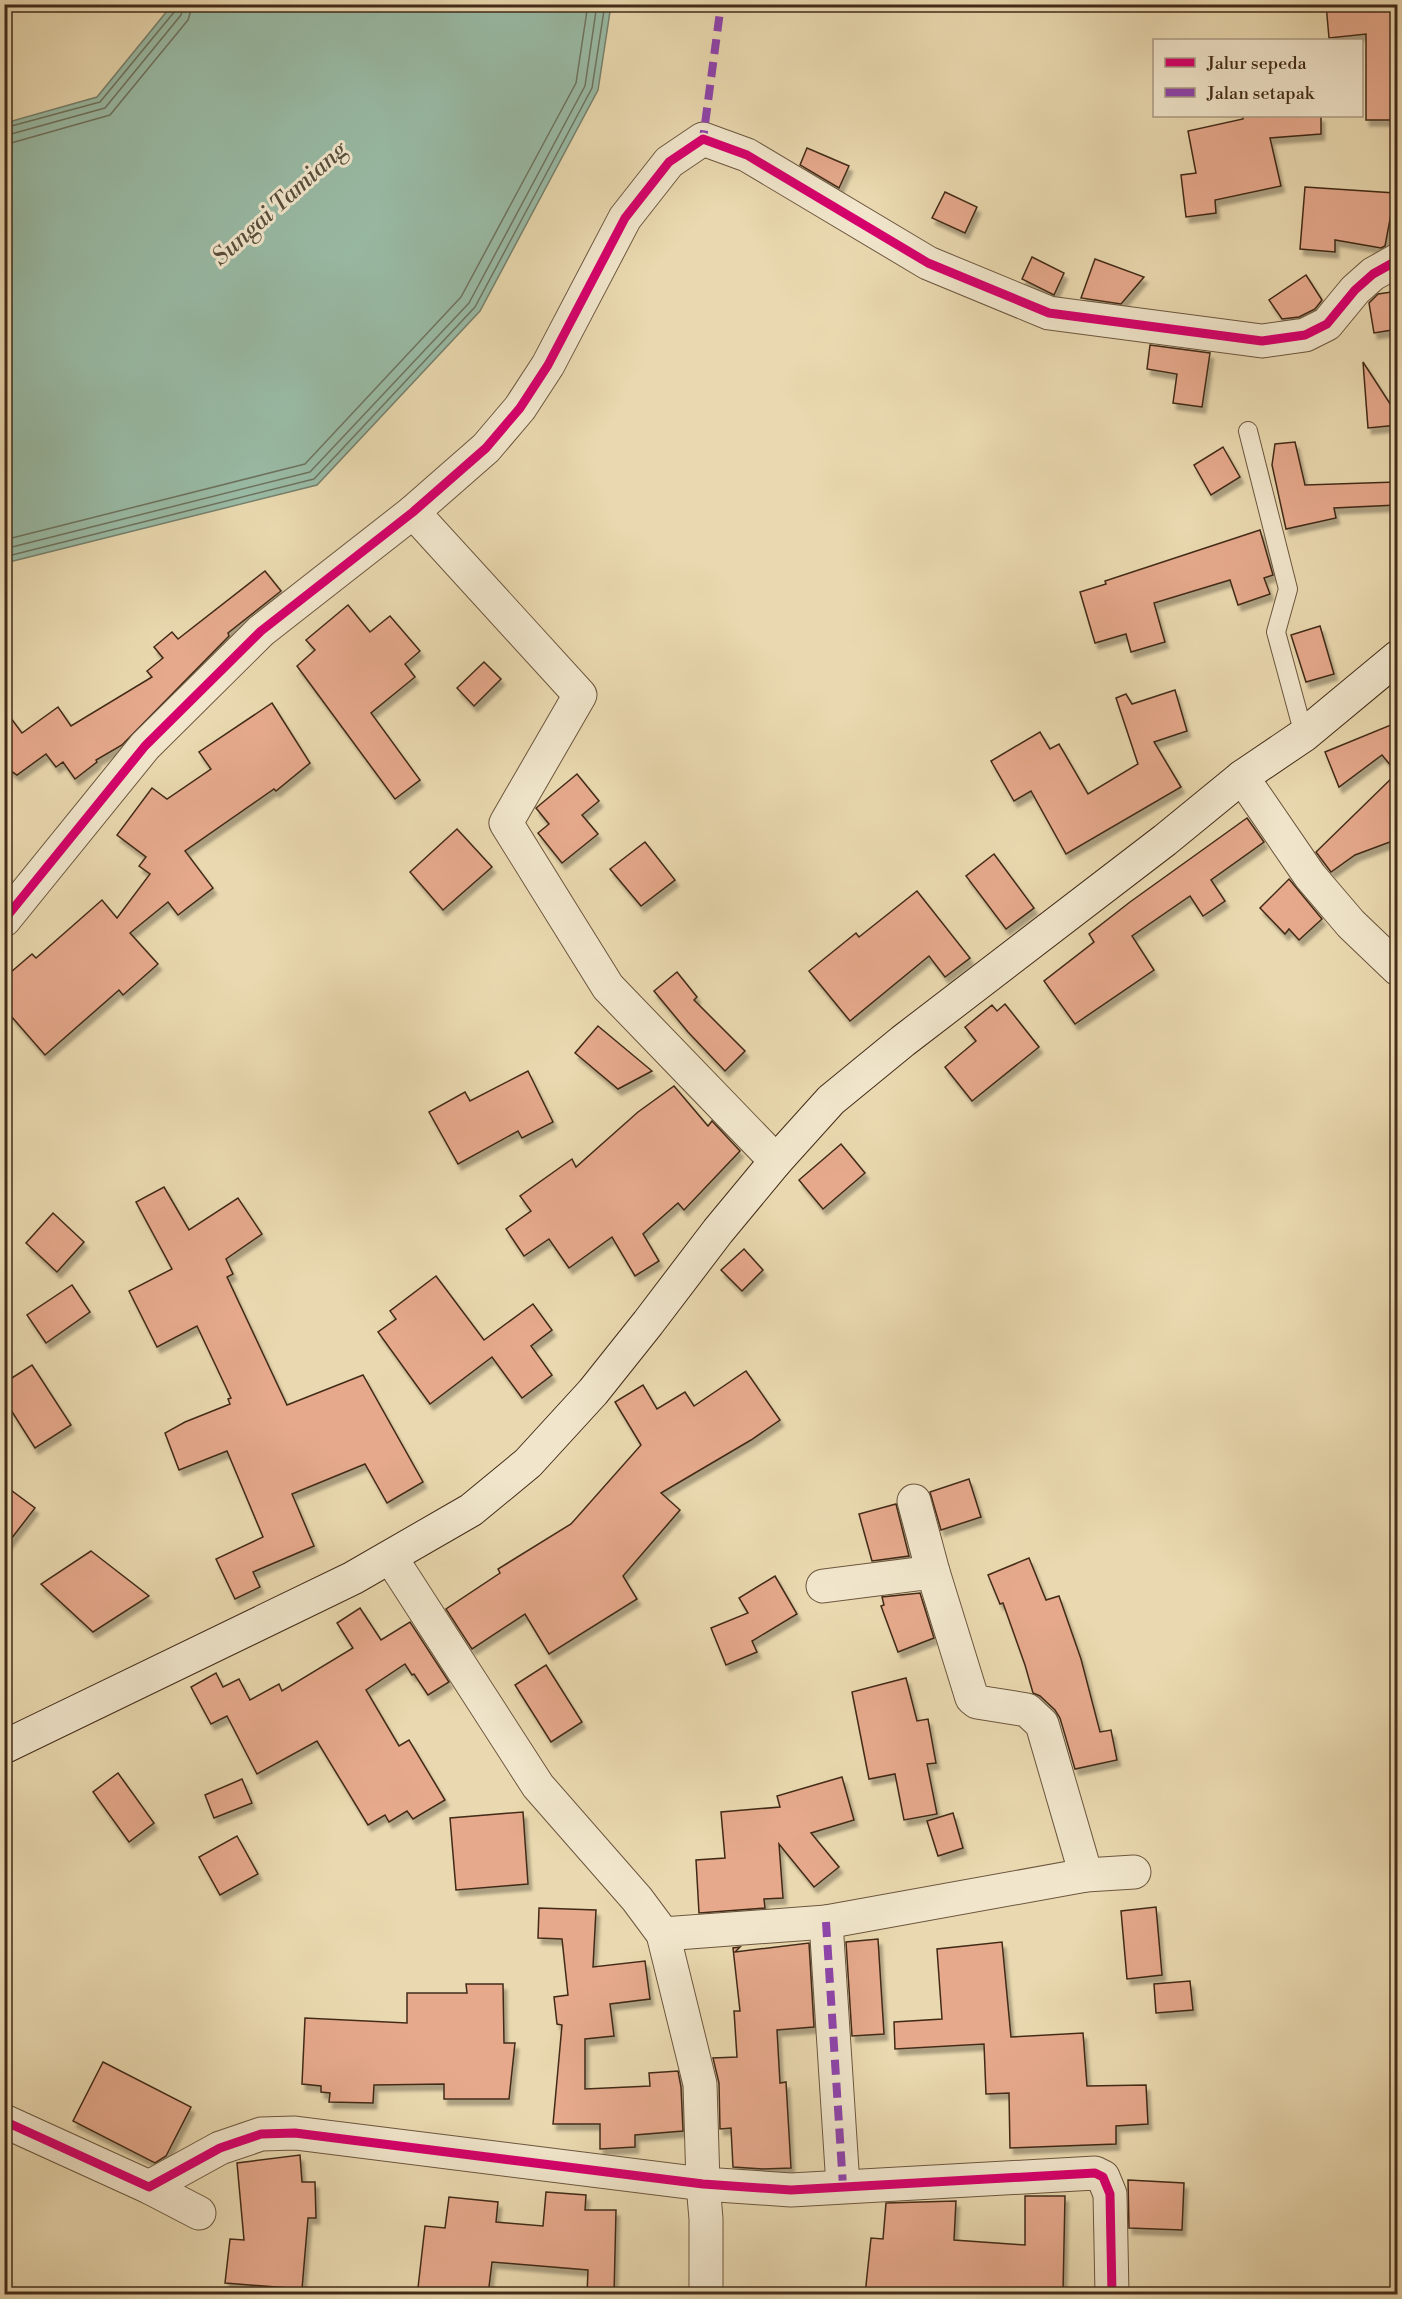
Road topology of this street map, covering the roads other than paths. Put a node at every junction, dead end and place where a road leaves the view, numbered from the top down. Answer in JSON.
{"nodes":[{"id":1,"x":1398,"y":260,"type":"edge"},
{"id":2,"x":1248,"y":431,"type":"dead end"},
{"id":3,"x":413,"y":512,"type":"junction"},
{"id":4,"x":1398,"y":657,"type":"edge"},
{"id":5,"x":1304,"y":735,"type":"junction"},
{"id":6,"x":1242,"y":777,"type":"junction"},
{"id":7,"x":4,"y":920,"type":"edge"},
{"id":8,"x":1398,"y":969,"type":"edge"},
{"id":9,"x":776,"y":1161,"type":"junction"},
{"id":10,"x":914,"y":1501,"type":"dead end"},
{"id":11,"x":391,"y":1558,"type":"junction"},
{"id":12,"x":933,"y":1572,"type":"junction"},
{"id":13,"x":823,"y":1586,"type":"dead end"},
{"id":14,"x":4,"y":1747,"type":"edge"},
{"id":15,"x":1134,"y":1872,"type":"dead end"},
{"id":16,"x":1086,"y":1875,"type":"junction"},
{"id":17,"x":826,"y":1922,"type":"junction"},
{"id":18,"x":663,"y":1934,"type":"junction"},
{"id":19,"x":4,"y":2121,"type":"edge"},
{"id":20,"x":703,"y":2184,"type":"junction"},
{"id":21,"x":843,"y":2186,"type":"junction"},
{"id":22,"x":150,"y":2187,"type":"junction"},
{"id":23,"x":199,"y":2213,"type":"dead end"},
{"id":24,"x":706,"y":2295,"type":"edge"},
{"id":25,"x":1112,"y":2295,"type":"edge"}],
"edges":[{"from":1,"to":3,"type":"street"},
{"from":2,"to":5,"type":"lane"},
{"from":3,"to":7,"type":"street"},
{"from":3,"to":9,"type":"street"},
{"from":4,"to":5,"type":"street"},
{"from":5,"to":6,"type":"street"},
{"from":6,"to":8,"type":"street"},
{"from":6,"to":9,"type":"street"},
{"from":9,"to":11,"type":"street"},
{"from":10,"to":12,"type":"street"},
{"from":11,"to":14,"type":"street"},
{"from":11,"to":18,"type":"street"},
{"from":12,"to":13,"type":"street"},
{"from":12,"to":16,"type":"street"},
{"from":15,"to":16,"type":"street"},
{"from":16,"to":17,"type":"street"},
{"from":17,"to":18,"type":"street"},
{"from":17,"to":21,"type":"street"},
{"from":18,"to":20,"type":"street"},
{"from":19,"to":22,"type":"street"},
{"from":20,"to":21,"type":"street"},
{"from":20,"to":22,"type":"street"},
{"from":20,"to":24,"type":"street"},
{"from":21,"to":25,"type":"street"},
{"from":22,"to":23,"type":"street"}]}
